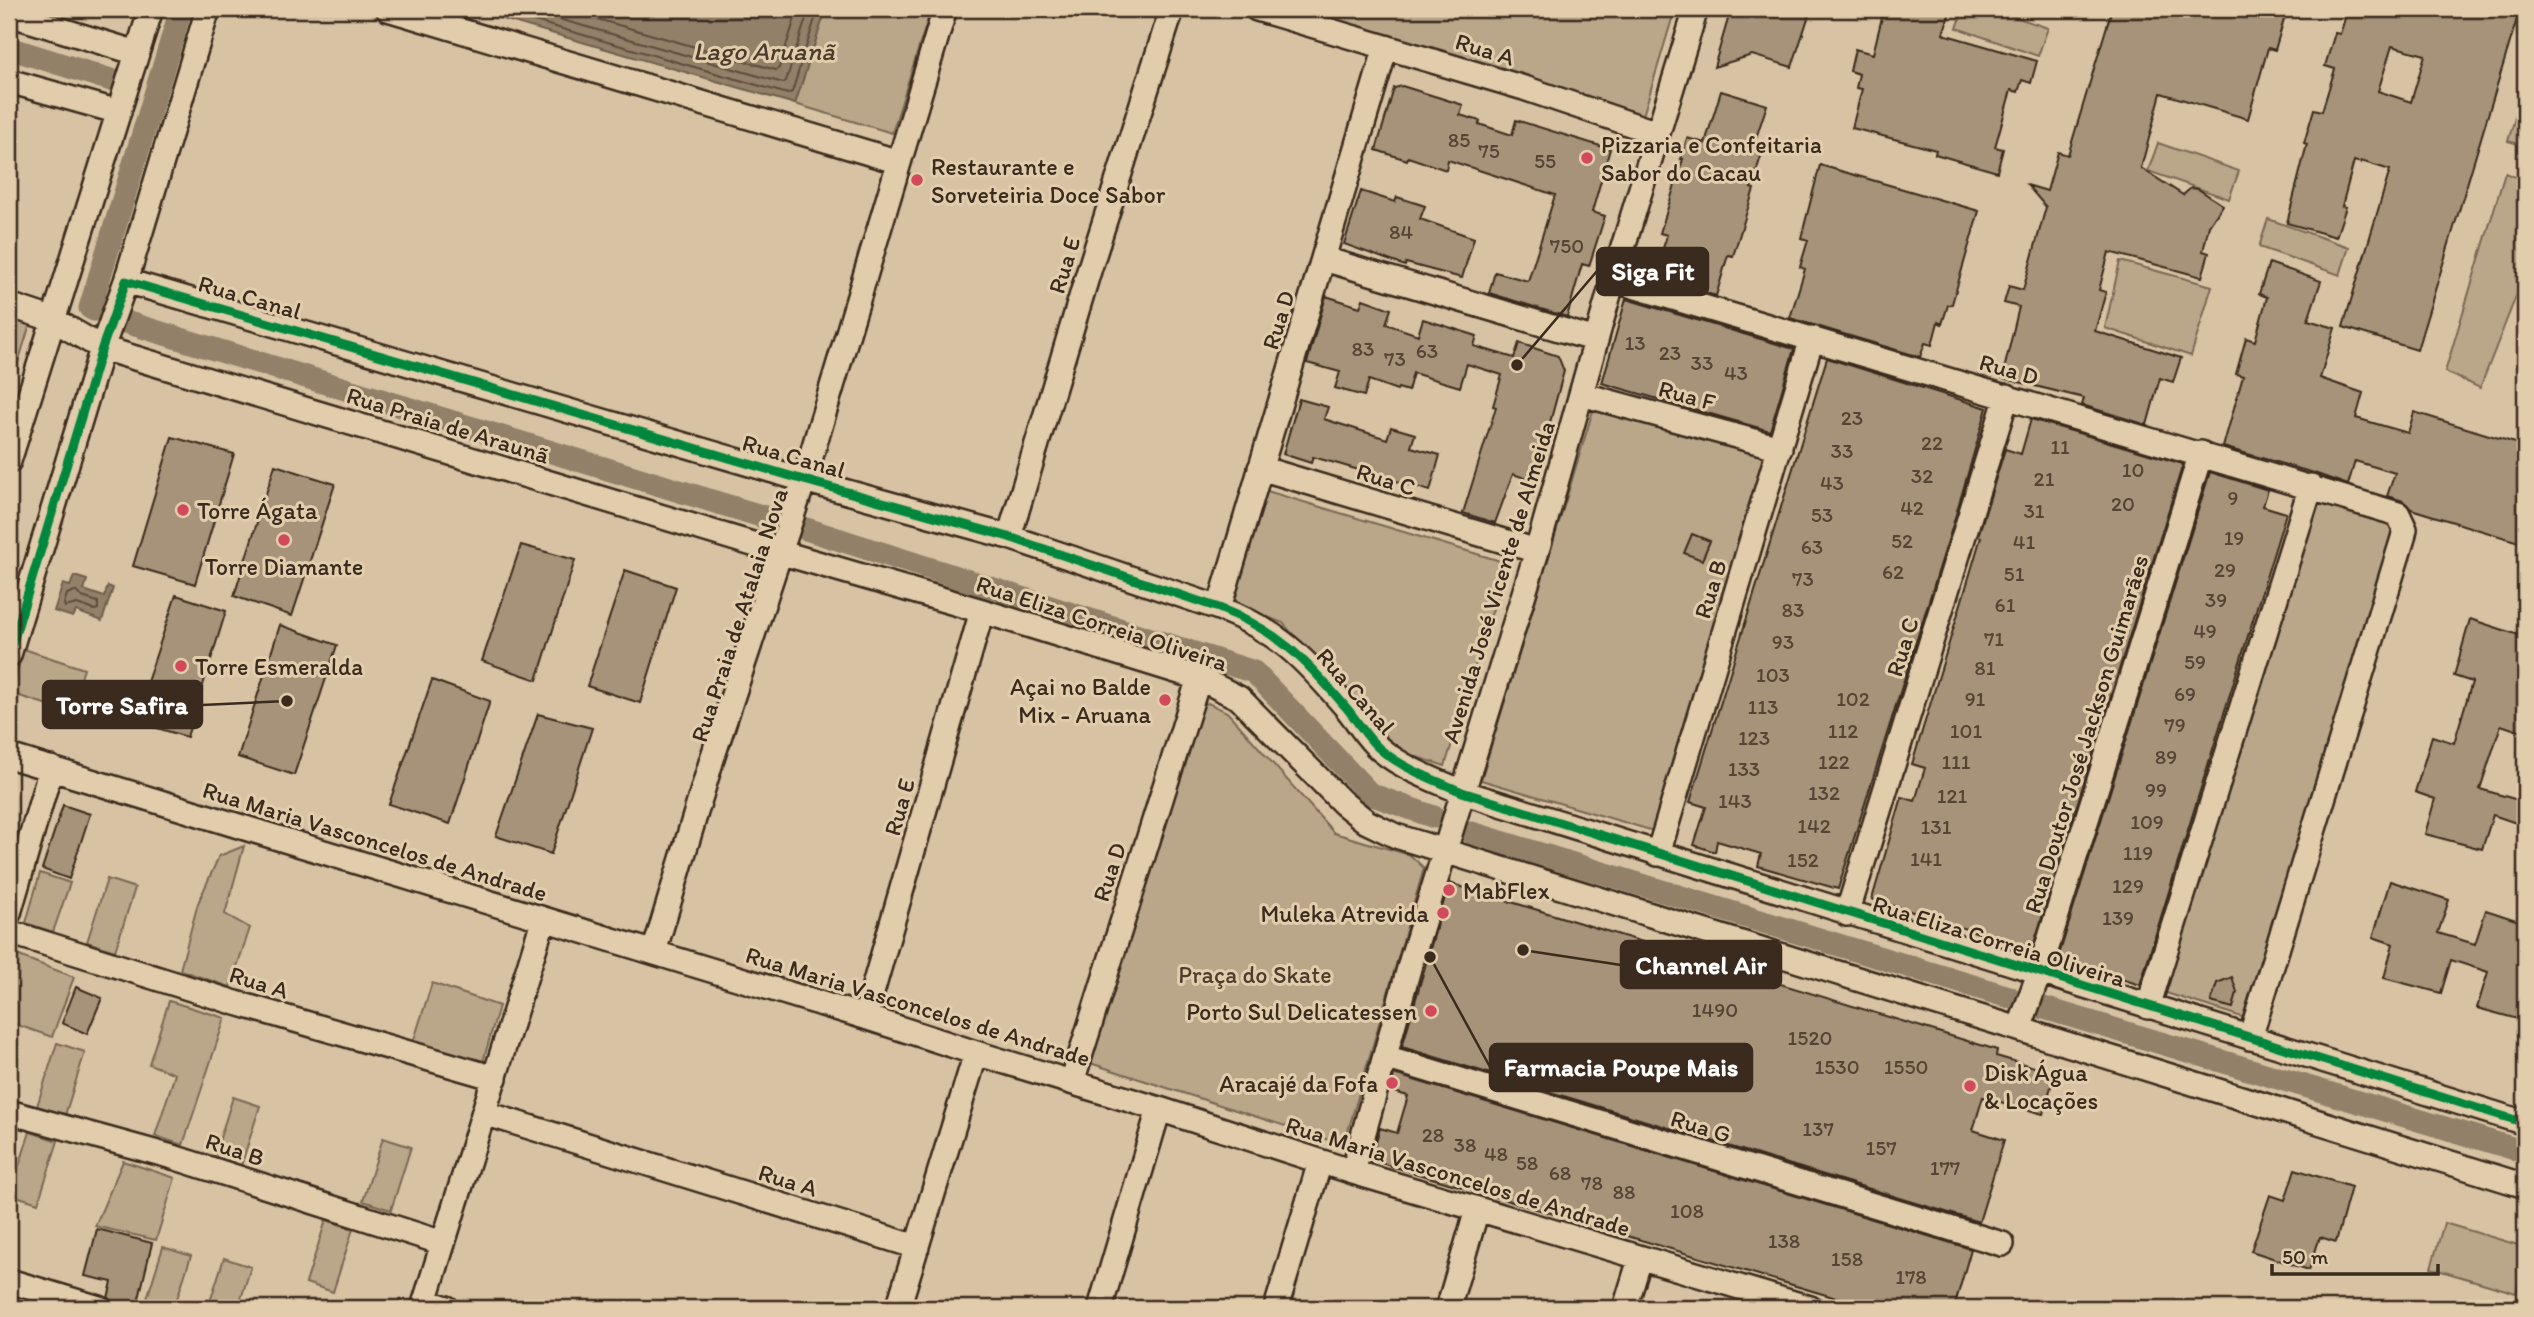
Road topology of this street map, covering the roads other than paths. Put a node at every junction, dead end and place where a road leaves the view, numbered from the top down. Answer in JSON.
{"nodes":[{"id":1,"x":151,"y":9,"type":"edge"},
{"id":2,"x":208,"y":9,"type":"edge"},
{"id":3,"x":388,"y":9,"type":"edge"},
{"id":4,"x":946,"y":9,"type":"edge"},
{"id":5,"x":1172,"y":9,"type":"edge"},
{"id":6,"x":1257,"y":9,"type":"edge"},
{"id":7,"x":1696,"y":9,"type":"edge"},
{"id":8,"x":9,"y":14,"type":"edge"},
{"id":9,"x":1386,"y":47,"type":"junction"},
{"id":10,"x":137,"y":53,"type":"junction"},
{"id":11,"x":9,"y":81,"type":"edge"},
{"id":12,"x":120,"y":112,"type":"junction"},
{"id":13,"x":1657,"y":133,"type":"junction"},
{"id":14,"x":899,"y":162,"type":"junction"},
{"id":15,"x":1324,"y":259,"type":"junction"},
{"id":16,"x":1613,"y":280,"type":"junction"},
{"id":17,"x":126,"y":281,"type":"junction"},
{"id":18,"x":9,"y":305,"type":"edge"},
{"id":19,"x":54,"y":320,"type":"junction"},
{"id":20,"x":1812,"y":338,"type":"junction"},
{"id":21,"x":1596,"y":340,"type":"junction"},
{"id":22,"x":102,"y":348,"type":"junction"},
{"id":23,"x":1581,"y":394,"type":"junction"},
{"id":24,"x":2007,"y":396,"type":"junction"},
{"id":25,"x":1780,"y":448,"type":"junction"},
{"id":26,"x":2201,"y":453,"type":"junction"},
{"id":27,"x":9,"y":461,"type":"edge"},
{"id":28,"x":1260,"y":468,"type":"junction"},
{"id":29,"x":804,"y":480,"type":"junction"},
{"id":30,"x":2311,"y":486,"type":"junction"},
{"id":31,"x":1009,"y":537,"type":"junction"},
{"id":32,"x":1537,"y":551,"type":"junction"},
{"id":33,"x":779,"y":552,"type":"junction"},
{"id":34,"x":1219,"y":608,"type":"junction"},
{"id":35,"x":982,"y":611,"type":"junction"},
{"id":36,"x":9,"y":655,"type":"edge"},
{"id":37,"x":1199,"y":678,"type":"junction"},
{"id":38,"x":9,"y":756,"type":"edge"},
{"id":39,"x":51,"y":768,"type":"junction"},
{"id":40,"x":1462,"y":792,"type":"junction"},
{"id":41,"x":1444,"y":853,"type":"junction"},
{"id":42,"x":1658,"y":854,"type":"junction"},
{"id":43,"x":9,"y":913,"type":"edge"},
{"id":44,"x":1847,"y":914,"type":"junction"},
{"id":45,"x":543,"y":921,"type":"junction"},
{"id":46,"x":9,"y":932,"type":"edge"},
{"id":47,"x":654,"y":952,"type":"junction"},
{"id":48,"x":2039,"y":973,"type":"junction"},
{"id":49,"x":2148,"y":1007,"type":"junction"},
{"id":50,"x":865,"y":1017,"type":"junction"},
{"id":51,"x":2019,"y":1030,"type":"junction"},
{"id":52,"x":2250,"y":1038,"type":"junction"},
{"id":53,"x":976,"y":1054,"type":"junction"},
{"id":54,"x":1385,"y":1057,"type":"junction"},
{"id":55,"x":495,"y":1077,"type":"junction"},
{"id":56,"x":1072,"y":1082,"type":"junction"},
{"id":57,"x":1159,"y":1109,"type":"junction"},
{"id":58,"x":9,"y":1112,"type":"edge"},
{"id":59,"x":484,"y":1113,"type":"junction"},
{"id":60,"x":2525,"y":1123,"type":"edge"},
{"id":61,"x":1320,"y":1162,"type":"junction"},
{"id":62,"x":1353,"y":1172,"type":"junction"},
{"id":63,"x":2525,"y":1186,"type":"edge"},
{"id":64,"x":1477,"y":1210,"type":"junction"},
{"id":65,"x":443,"y":1243,"type":"junction"},
{"id":66,"x":2002,"y":1244,"type":"dead end"},
{"id":67,"x":917,"y":1247,"type":"junction"},
{"id":68,"x":1640,"y":1259,"type":"junction"},
{"id":69,"x":9,"y":1281,"type":"edge"},
{"id":70,"x":424,"y":1305,"type":"edge"},
{"id":71,"x":1805,"y":1307,"type":"edge"},
{"id":72,"x":99,"y":1308,"type":"edge"},
{"id":73,"x":447,"y":1308,"type":"edge"},
{"id":74,"x":898,"y":1308,"type":"edge"},
{"id":75,"x":1100,"y":1308,"type":"edge"},
{"id":76,"x":1276,"y":1308,"type":"edge"},
{"id":77,"x":1448,"y":1308,"type":"edge"},
{"id":78,"x":1625,"y":1308,"type":"edge"}],
"edges":[{"from":1,"to":10,"type":"street"},
{"from":2,"to":17,"type":"street"},
{"from":3,"to":14,"type":"street"},
{"from":4,"to":14,"type":"street","name":"Rua Praia de Atalaia Nova"},
{"from":5,"to":31,"type":"street","name":"Rua E"},
{"from":6,"to":9,"type":"street","name":"Rua A"},
{"from":7,"to":13,"type":"street","name":"Avenida José Vicente de Almeida"},
{"from":8,"to":10,"type":"street"},
{"from":9,"to":13,"type":"street","name":"Rua A"},
{"from":9,"to":15,"type":"street","name":"Rua D"},
{"from":10,"to":12,"type":"street"},
{"from":11,"to":12,"type":"street"},
{"from":12,"to":19,"type":"street"},
{"from":13,"to":16,"type":"street","name":"Avenida José Vicente de Almeida"},
{"from":14,"to":29,"type":"street","name":"Rua Praia de Atalaia Nova"},
{"from":15,"to":21,"type":"street"},
{"from":15,"to":28,"type":"street","name":"Rua D"},
{"from":16,"to":20,"type":"street","name":"Rua D"},
{"from":16,"to":21,"type":"street","name":"Avenida José Vicente de Almeida"},
{"from":17,"to":22,"type":"street"},
{"from":17,"to":29,"type":"street","name":"Rua Canal"},
{"from":18,"to":19,"type":"street"},
{"from":19,"to":22,"type":"street"},
{"from":19,"to":27,"type":"street"},
{"from":20,"to":24,"type":"street","name":"Rua D"},
{"from":20,"to":25,"type":"street","name":"Rua B"},
{"from":21,"to":23,"type":"street","name":"Avenida José Vicente de Almeida"},
{"from":22,"to":33,"type":"street","name":"Rua Praia de Araunã"},
{"from":22,"to":36,"type":"street"},
{"from":23,"to":25,"type":"street","name":"Rua F"},
{"from":23,"to":32,"type":"street","name":"Avenida José Vicente de Almeida"},
{"from":24,"to":26,"type":"street","name":"Rua D"},
{"from":24,"to":44,"type":"street","name":"Rua C"},
{"from":25,"to":42,"type":"street","name":"Rua B"},
{"from":26,"to":30,"type":"street","name":"Rua D"},
{"from":26,"to":48,"type":"street","name":"Rua Doutor José Jackson Guimarães"},
{"from":28,"to":32,"type":"street","name":"Rua C"},
{"from":28,"to":34,"type":"street","name":"Rua D"},
{"from":29,"to":31,"type":"street","name":"Rua Canal"},
{"from":29,"to":33,"type":"street","name":"Rua Praia de Atalaia Nova"},
{"from":30,"to":49,"type":"street"},
{"from":30,"to":52,"type":"street","name":"Rua D"},
{"from":31,"to":34,"type":"street","name":"Rua Canal"},
{"from":32,"to":40,"type":"street","name":"Avenida José Vicente de Almeida"},
{"from":33,"to":35,"type":"street","name":"Rua Eliza Correia Oliveira"},
{"from":33,"to":47,"type":"street","name":"Rua Praia de Atalaia Nova"},
{"from":34,"to":40,"type":"street","name":"Rua Canal"},
{"from":35,"to":37,"type":"street","name":"Rua Eliza Correia Oliveira"},
{"from":35,"to":50,"type":"street","name":"Rua E"},
{"from":37,"to":41,"type":"street","name":"Rua Eliza Correia Oliveira"},
{"from":37,"to":56,"type":"street","name":"Rua D"},
{"from":38,"to":39,"type":"street","name":"Rua Maria Vasconcelos de Andrade"},
{"from":39,"to":43,"type":"street"},
{"from":39,"to":45,"type":"street","name":"Rua Maria Vasconcelos de Andrade"},
{"from":40,"to":41,"type":"street","name":"Avenida José Vicente de Almeida"},
{"from":40,"to":42,"type":"street","name":"Rua Eliza Correia Oliveira"},
{"from":41,"to":51,"type":"street","name":"Rua Eliza Correia Oliveira"},
{"from":41,"to":54,"type":"street","name":"Avenida José Vicente de Almeida"},
{"from":42,"to":44,"type":"street","name":"Rua Eliza Correia Oliveira"},
{"from":44,"to":48,"type":"street","name":"Rua Eliza Correia Oliveira"},
{"from":45,"to":47,"type":"street","name":"Rua Maria Vasconcelos de Andrade"},
{"from":45,"to":55,"type":"street"},
{"from":46,"to":55,"type":"street","name":"Rua A"},
{"from":47,"to":50,"type":"street","name":"Rua Maria Vasconcelos de Andrade"},
{"from":48,"to":49,"type":"street","name":"Rua Eliza Correia Oliveira"},
{"from":48,"to":51,"type":"street","name":"Rua Doutor José Jackson Guimarães"},
{"from":49,"to":52,"type":"street","name":"Rua Eliza Correia Oliveira"},
{"from":50,"to":53,"type":"street","name":"Rua Maria Vasconcelos de Andrade"},
{"from":51,"to":63,"type":"street","name":"Rua Eliza Correia Oliveira"},
{"from":52,"to":60,"type":"street","name":"Rua Eliza Correia Oliveira"},
{"from":53,"to":56,"type":"street","name":"Rua Maria Vasconcelos de Andrade"},
{"from":53,"to":67,"type":"street"},
{"from":54,"to":62,"type":"street","name":"Avenida José Vicente de Almeida"},
{"from":54,"to":66,"type":"street","name":"Rua G"},
{"from":55,"to":59,"type":"street"},
{"from":56,"to":57,"type":"street","name":"Rua Maria Vasconcelos de Andrade"},
{"from":57,"to":61,"type":"street","name":"Rua Maria Vasconcelos de Andrade"},
{"from":57,"to":75,"type":"street"},
{"from":58,"to":65,"type":"street","name":"Rua B"},
{"from":59,"to":65,"type":"street"},
{"from":59,"to":67,"type":"street","name":"Rua A"},
{"from":61,"to":62,"type":"street","name":"Rua Maria Vasconcelos de Andrade"},
{"from":61,"to":76,"type":"street"},
{"from":62,"to":64,"type":"street","name":"Rua Maria Vasconcelos de Andrade"},
{"from":64,"to":68,"type":"street","name":"Rua Maria Vasconcelos de Andrade"},
{"from":64,"to":77,"type":"street"},
{"from":65,"to":70,"type":"street"},
{"from":67,"to":74,"type":"street"},
{"from":68,"to":71,"type":"street","name":"Rua Maria Vasconcelos de Andrade"},
{"from":68,"to":78,"type":"street"},
{"from":69,"to":72,"type":"street"},
{"from":70,"to":73,"type":"street"}]}
